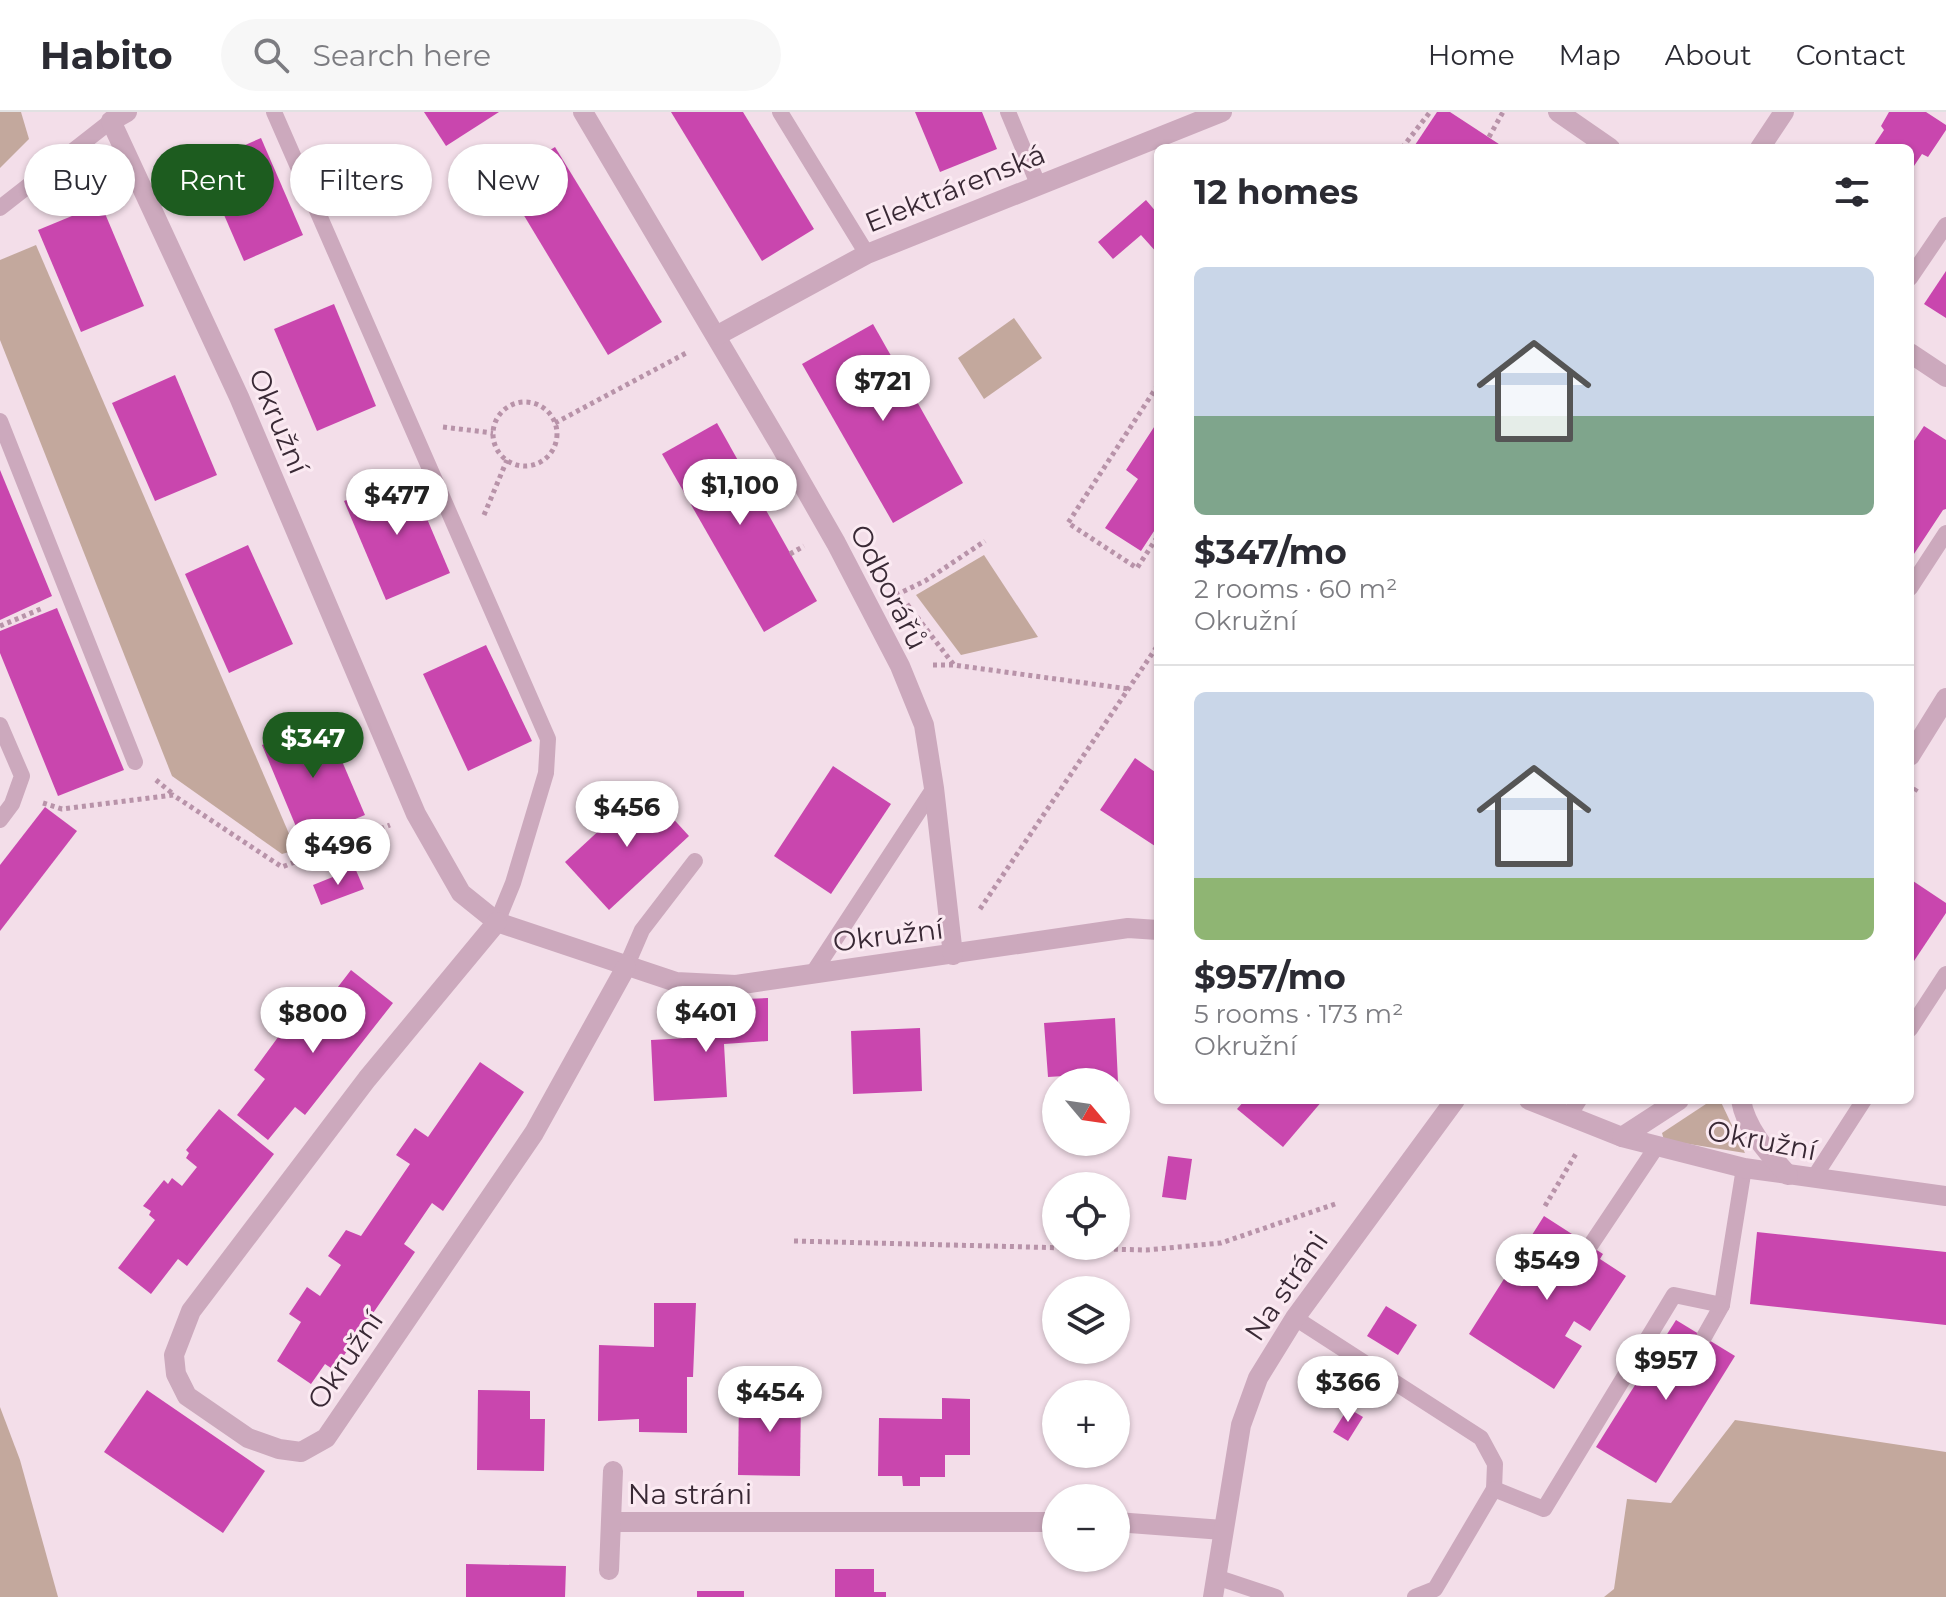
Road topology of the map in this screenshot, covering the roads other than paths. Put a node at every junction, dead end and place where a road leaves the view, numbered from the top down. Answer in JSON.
{"nodes":[{"id":1,"x":274,"y":112,"type":"edge"},
{"id":2,"x":583,"y":112,"type":"edge"},
{"id":3,"x":780,"y":112,"type":"edge"},
{"id":4,"x":1008,"y":112,"type":"edge"},
{"id":5,"x":1558,"y":112,"type":"edge"},
{"id":6,"x":1784,"y":112,"type":"edge"},
{"id":7,"x":1219,"y":113,"type":"edge"},
{"id":8,"x":119,"y":116,"type":"edge"},
{"id":9,"x":1604,"y":144,"type":"edge"},
{"id":10,"x":1763,"y":144,"type":"edge"},
{"id":11,"x":1038,"y":184,"type":"junction"},
{"id":12,"x":0,"y":208,"type":"edge"},
{"id":13,"x":1946,"y":225,"type":"edge"},
{"id":14,"x":867,"y":254,"type":"junction"},
{"id":15,"x":1914,"y":272,"type":"edge"},
{"id":16,"x":718,"y":335,"type":"junction"},
{"id":17,"x":1914,"y":356,"type":"edge"},
{"id":18,"x":1946,"y":377,"type":"edge"},
{"id":19,"x":0,"y":421,"type":"edge"},
{"id":20,"x":1946,"y":533,"type":"edge"},
{"id":21,"x":1914,"y":582,"type":"edge"},
{"id":22,"x":1946,"y":698,"type":"edge"},
{"id":23,"x":0,"y":725,"type":"edge"},
{"id":24,"x":1914,"y":750,"type":"edge"},
{"id":25,"x":135,"y":762,"type":"dead end"},
{"id":26,"x":934,"y":788,"type":"junction"},
{"id":27,"x":0,"y":820,"type":"edge"},
{"id":28,"x":695,"y":861,"type":"dead end"},
{"id":29,"x":497,"y":922,"type":"junction"},
{"id":30,"x":1154,"y":930,"type":"edge"},
{"id":31,"x":953,"y":955,"type":"junction"},
{"id":32,"x":626,"y":967,"type":"junction"},
{"id":33,"x":813,"y":973,"type":"junction"},
{"id":34,"x":1946,"y":974,"type":"edge"},
{"id":35,"x":1914,"y":1023,"type":"edge"},
{"id":36,"x":1452,"y":1104,"type":"edge"},
{"id":37,"x":1552,"y":1104,"type":"edge"},
{"id":38,"x":1673,"y":1104,"type":"edge"},
{"id":39,"x":1742,"y":1104,"type":"edge"},
{"id":40,"x":1861,"y":1104,"type":"edge"},
{"id":41,"x":1574,"y":1108,"type":"edge"},
{"id":42,"x":1622,"y":1137,"type":"junction"},
{"id":43,"x":1657,"y":1146,"type":"junction"},
{"id":44,"x":1744,"y":1168,"type":"junction"},
{"id":45,"x":1788,"y":1175,"type":"junction"},
{"id":46,"x":1813,"y":1179,"type":"junction"},
{"id":47,"x":1946,"y":1196,"type":"edge"},
{"id":48,"x":1590,"y":1246,"type":"dead end"},
{"id":49,"x":1722,"y":1305,"type":"junction"},
{"id":50,"x":1295,"y":1318,"type":"junction"},
{"id":51,"x":1704,"y":1337,"type":"dead end"},
{"id":52,"x":613,"y":1471,"type":"dead end"},
{"id":53,"x":1494,"y":1489,"type":"junction"},
{"id":54,"x":611,"y":1522,"type":"junction"},
{"id":55,"x":1042,"y":1522,"type":"edge"},
{"id":56,"x":1130,"y":1523,"type":"edge"},
{"id":57,"x":1223,"y":1530,"type":"junction"},
{"id":58,"x":609,"y":1570,"type":"dead end"},
{"id":59,"x":1215,"y":1587,"type":"edge"},
{"id":60,"x":1276,"y":1597,"type":"edge"},
{"id":61,"x":1415,"y":1597,"type":"edge"}],
"edges":[{"from":1,"to":29,"type":"lane"},
{"from":2,"to":16,"type":"street","name":"Odborářů"},
{"from":3,"to":14,"type":"lane"},
{"from":4,"to":11,"type":"lane"},
{"from":5,"to":9,"type":"street"},
{"from":6,"to":10,"type":"street"},
{"from":7,"to":11,"type":"street","name":"Elektrárenská"},
{"from":8,"to":12,"type":"lane"},
{"from":8,"to":29,"type":"street","name":"Okružní"},
{"from":11,"to":14,"type":"street","name":"Elektrárenská"},
{"from":13,"to":15,"type":"lane"},
{"from":14,"to":16,"type":"street","name":"Elektrárenská"},
{"from":16,"to":26,"type":"street","name":"Odborářů"},
{"from":17,"to":18,"type":"street"},
{"from":19,"to":25,"type":"lane"},
{"from":20,"to":21,"type":"lane"},
{"from":22,"to":24,"type":"street"},
{"from":23,"to":27,"type":"lane"},
{"from":26,"to":31,"type":"street","name":"Odborářů"},
{"from":26,"to":33,"type":"lane"},
{"from":28,"to":32,"type":"lane"},
{"from":29,"to":32,"type":"street","name":"Okružní"},
{"from":29,"to":32,"type":"street","name":"Okružní"},
{"from":30,"to":31,"type":"street","name":"Okružní"},
{"from":31,"to":33,"type":"street","name":"Okružní"},
{"from":32,"to":33,"type":"street","name":"Okružní"},
{"from":34,"to":35,"type":"lane"},
{"from":36,"to":50,"type":"street","name":"Na stráni"},
{"from":37,"to":41,"type":"street","name":"Okružní"},
{"from":38,"to":42,"type":"street"},
{"from":39,"to":45,"type":"street"},
{"from":40,"to":46,"type":"lane"},
{"from":41,"to":42,"type":"street","name":"Okružní"},
{"from":42,"to":43,"type":"street","name":"Okružní"},
{"from":43,"to":44,"type":"street","name":"Okružní"},
{"from":43,"to":48,"type":"lane"},
{"from":44,"to":45,"type":"street","name":"Okružní"},
{"from":44,"to":49,"type":"lane"},
{"from":45,"to":46,"type":"street","name":"Okružní"},
{"from":46,"to":47,"type":"street","name":"Okružní"},
{"from":49,"to":51,"type":"lane"},
{"from":49,"to":53,"type":"lane"},
{"from":50,"to":53,"type":"lane"},
{"from":50,"to":57,"type":"street","name":"Na stráni"},
{"from":52,"to":54,"type":"street","name":"Na stráni"},
{"from":53,"to":61,"type":"lane"},
{"from":54,"to":55,"type":"street","name":"Na stráni"},
{"from":54,"to":58,"type":"street","name":"Na stráni"},
{"from":56,"to":57,"type":"street"},
{"from":57,"to":59,"type":"street","name":"Na stráni"},
{"from":59,"to":60,"type":"lane"}]}
